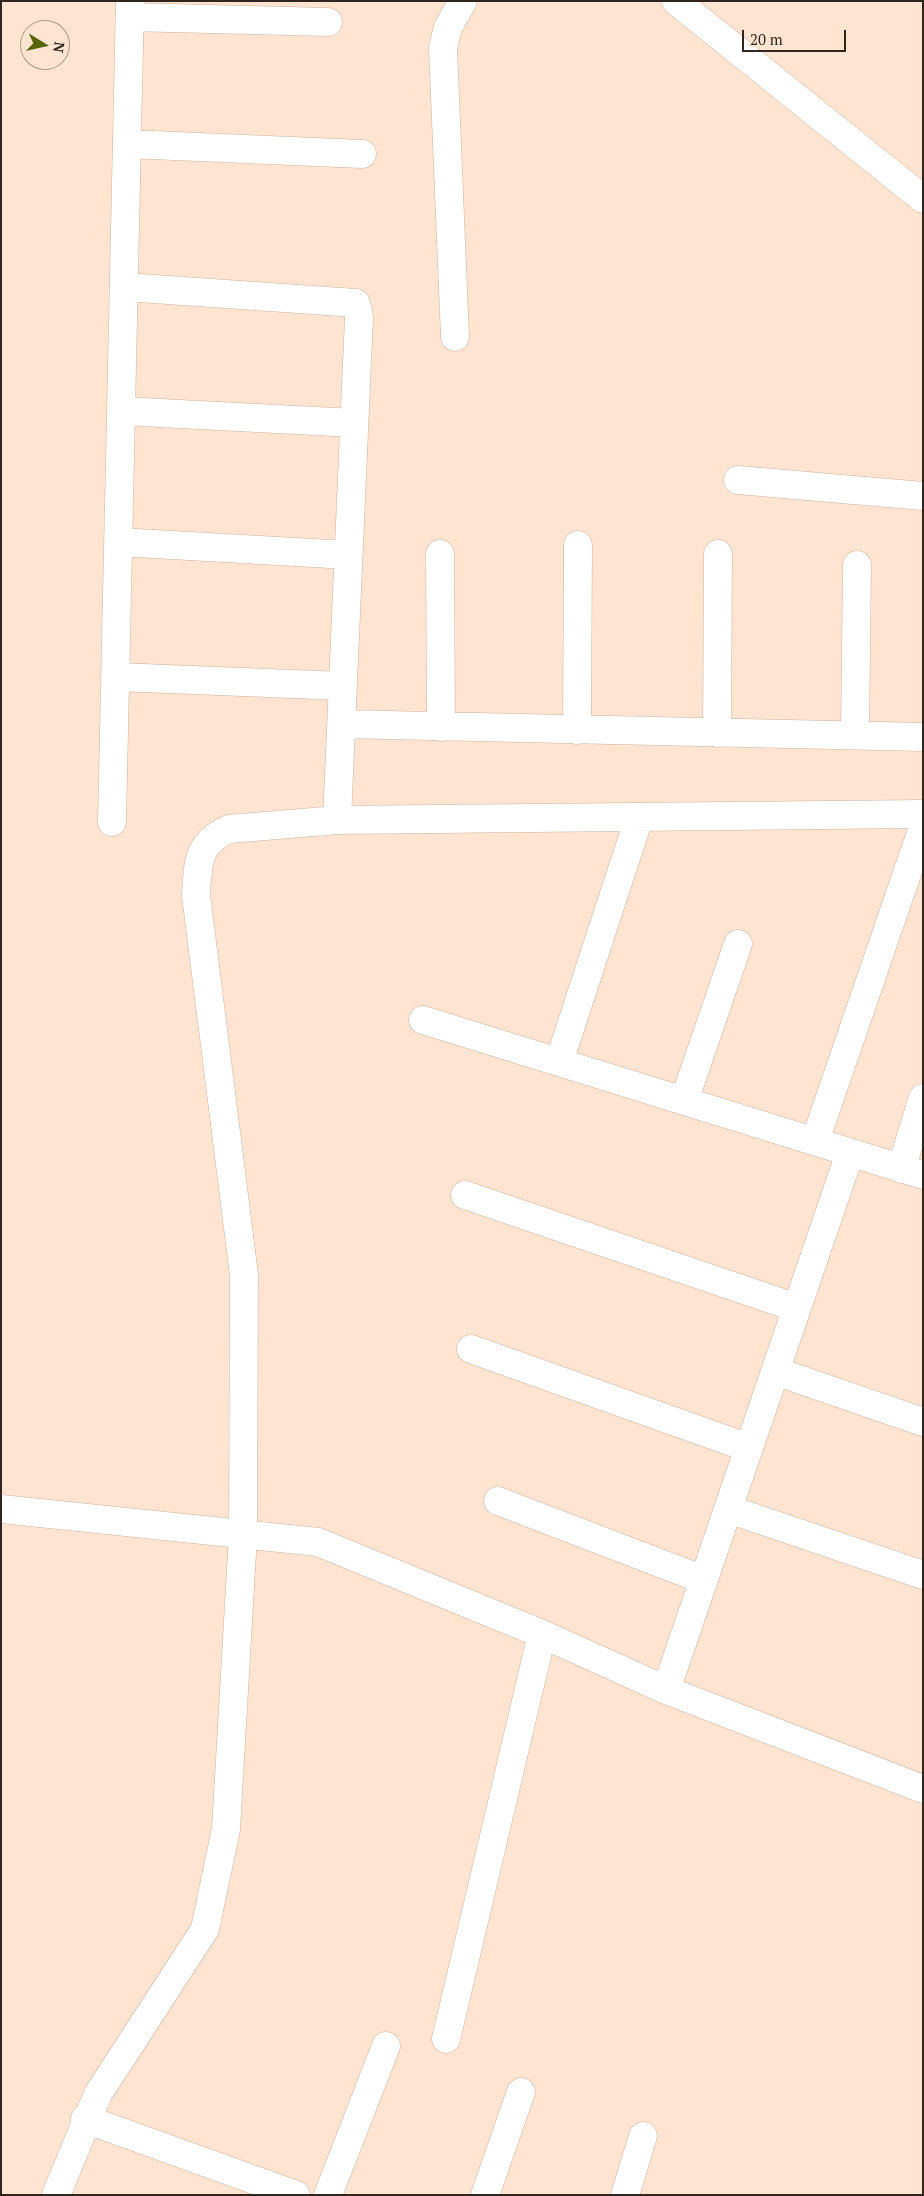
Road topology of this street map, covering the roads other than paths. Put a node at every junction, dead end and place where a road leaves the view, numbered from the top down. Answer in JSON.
{"nodes":[{"id":1,"x":463,"y":1,"type":"edge"},
{"id":2,"x":676,"y":1,"type":"edge"},
{"id":3,"x":130,"y":9,"type":"edge"},
{"id":4,"x":328,"y":22,"type":"dead end"},
{"id":5,"x":128,"y":144,"type":"junction"},
{"id":6,"x":362,"y":154,"type":"dead end"},
{"id":7,"x":923,"y":199,"type":"edge"},
{"id":8,"x":125,"y":287,"type":"junction"},
{"id":9,"x":455,"y":337,"type":"dead end"},
{"id":10,"x":122,"y":411,"type":"junction"},
{"id":11,"x":354,"y":423,"type":"junction"},
{"id":12,"x":738,"y":480,"type":"dead end"},
{"id":13,"x":923,"y":496,"type":"edge"},
{"id":14,"x":119,"y":542,"type":"junction"},
{"id":15,"x":578,"y":545,"type":"dead end"},
{"id":16,"x":440,"y":554,"type":"dead end"},
{"id":17,"x":718,"y":554,"type":"dead end"},
{"id":18,"x":348,"y":555,"type":"junction"},
{"id":19,"x":857,"y":564,"type":"dead end"},
{"id":20,"x":117,"y":677,"type":"junction"},
{"id":21,"x":343,"y":686,"type":"junction"},
{"id":22,"x":342,"y":724,"type":"junction"},
{"id":23,"x":441,"y":726,"type":"junction"},
{"id":24,"x":577,"y":730,"type":"junction"},
{"id":25,"x":717,"y":733,"type":"junction"},
{"id":26,"x":855,"y":734,"type":"junction"},
{"id":27,"x":923,"y":737,"type":"edge"},
{"id":28,"x":923,"y":814,"type":"edge"},
{"id":29,"x":638,"y":818,"type":"junction"},
{"id":30,"x":337,"y":820,"type":"junction"},
{"id":31,"x":112,"y":822,"type":"dead end"},
{"id":32,"x":923,"y":827,"type":"edge"},
{"id":33,"x":738,"y":944,"type":"dead end"},
{"id":34,"x":423,"y":1020,"type":"dead end"},
{"id":35,"x":558,"y":1062,"type":"junction"},
{"id":36,"x":923,"y":1098,"type":"edge"},
{"id":37,"x":684,"y":1100,"type":"junction"},
{"id":38,"x":815,"y":1141,"type":"junction"},
{"id":39,"x":850,"y":1153,"type":"junction"},
{"id":40,"x":912,"y":1172,"type":"edge"},
{"id":41,"x":465,"y":1195,"type":"dead end"},
{"id":42,"x":797,"y":1308,"type":"junction"},
{"id":43,"x":471,"y":1349,"type":"dead end"},
{"id":44,"x":775,"y":1372,"type":"junction"},
{"id":45,"x":923,"y":1422,"type":"edge"},
{"id":46,"x":749,"y":1448,"type":"junction"},
{"id":47,"x":498,"y":1502,"type":"dead end"},
{"id":48,"x":1,"y":1509,"type":"edge"},
{"id":49,"x":728,"y":1509,"type":"junction"},
{"id":50,"x":243,"y":1534,"type":"junction"},
{"id":51,"x":923,"y":1575,"type":"edge"},
{"id":52,"x":704,"y":1580,"type":"junction"},
{"id":53,"x":542,"y":1634,"type":"junction"},
{"id":54,"x":666,"y":1690,"type":"junction"},
{"id":55,"x":923,"y":1789,"type":"edge"},
{"id":56,"x":446,"y":2039,"type":"dead end"},
{"id":57,"x":386,"y":2046,"type":"dead end"},
{"id":58,"x":521,"y":2092,"type":"dead end"},
{"id":59,"x":86,"y":2119,"type":"junction"},
{"id":60,"x":643,"y":2136,"type":"dead end"},
{"id":61,"x":56,"y":2195,"type":"edge"},
{"id":62,"x":296,"y":2195,"type":"edge"},
{"id":63,"x":328,"y":2195,"type":"edge"},
{"id":64,"x":485,"y":2195,"type":"edge"},
{"id":65,"x":626,"y":2195,"type":"edge"}],
"edges":[{"from":1,"to":9,"type":"street"},
{"from":2,"to":7,"type":"street"},
{"from":3,"to":4,"type":"street"},
{"from":3,"to":5,"type":"street"},
{"from":5,"to":6,"type":"street"},
{"from":5,"to":8,"type":"street"},
{"from":8,"to":10,"type":"street"},
{"from":8,"to":11,"type":"street"},
{"from":10,"to":11,"type":"street"},
{"from":10,"to":14,"type":"street"},
{"from":11,"to":18,"type":"street"},
{"from":12,"to":13,"type":"street"},
{"from":14,"to":18,"type":"street"},
{"from":14,"to":20,"type":"street"},
{"from":15,"to":24,"type":"street"},
{"from":16,"to":23,"type":"street"},
{"from":17,"to":25,"type":"street"},
{"from":18,"to":21,"type":"street"},
{"from":19,"to":26,"type":"street"},
{"from":20,"to":21,"type":"street"},
{"from":20,"to":31,"type":"street"},
{"from":21,"to":22,"type":"street"},
{"from":22,"to":23,"type":"street"},
{"from":22,"to":30,"type":"street"},
{"from":23,"to":24,"type":"street"},
{"from":24,"to":25,"type":"street"},
{"from":25,"to":26,"type":"street"},
{"from":26,"to":27,"type":"street"},
{"from":28,"to":29,"type":"street"},
{"from":29,"to":30,"type":"street"},
{"from":29,"to":35,"type":"street"},
{"from":30,"to":50,"type":"street"},
{"from":32,"to":38,"type":"street"},
{"from":33,"to":37,"type":"street"},
{"from":34,"to":35,"type":"street"},
{"from":35,"to":37,"type":"street"},
{"from":36,"to":40,"type":"street"},
{"from":37,"to":38,"type":"street"},
{"from":38,"to":39,"type":"street"},
{"from":39,"to":40,"type":"street"},
{"from":39,"to":42,"type":"street"},
{"from":41,"to":42,"type":"street"},
{"from":42,"to":44,"type":"street"},
{"from":43,"to":46,"type":"street"},
{"from":44,"to":45,"type":"street"},
{"from":44,"to":46,"type":"street"},
{"from":46,"to":49,"type":"street"},
{"from":47,"to":52,"type":"street"},
{"from":48,"to":50,"type":"street"},
{"from":49,"to":51,"type":"street"},
{"from":49,"to":52,"type":"street"},
{"from":50,"to":53,"type":"street"},
{"from":50,"to":59,"type":"street"},
{"from":52,"to":54,"type":"street"},
{"from":53,"to":54,"type":"street"},
{"from":53,"to":56,"type":"street"},
{"from":54,"to":55,"type":"street"},
{"from":57,"to":63,"type":"street"},
{"from":58,"to":64,"type":"street"},
{"from":59,"to":61,"type":"street"},
{"from":59,"to":62,"type":"street"},
{"from":60,"to":65,"type":"street"}]}
